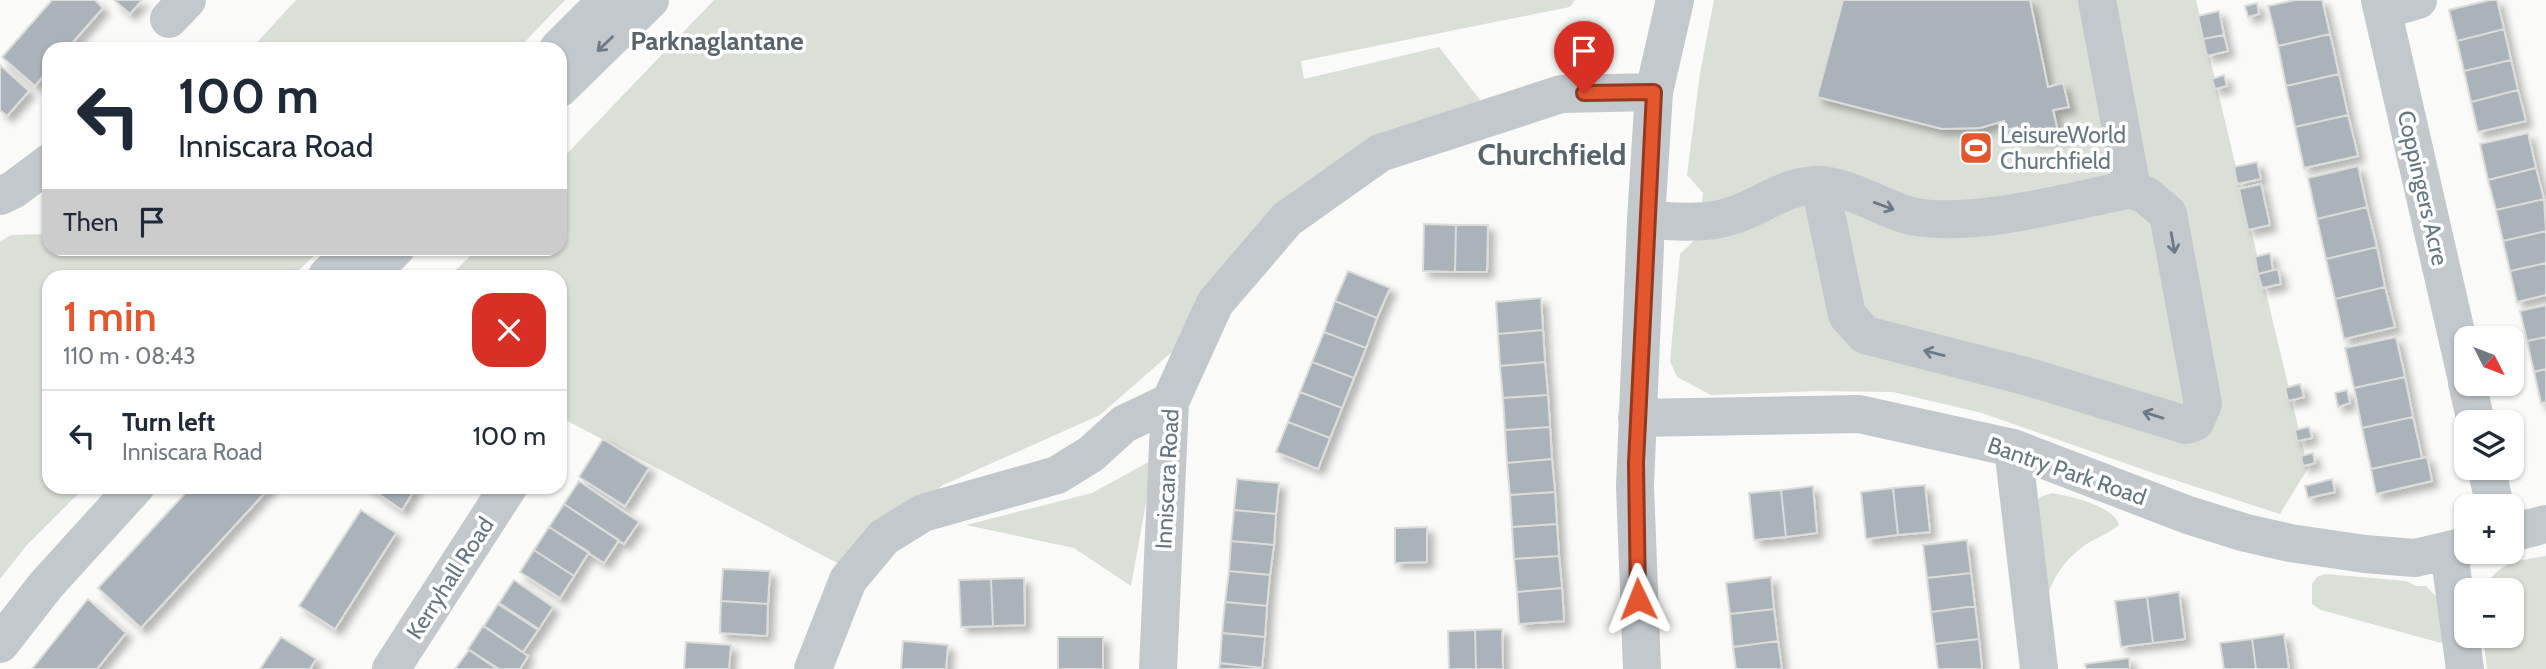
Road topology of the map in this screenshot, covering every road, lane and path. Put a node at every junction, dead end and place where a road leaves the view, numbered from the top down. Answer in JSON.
{"nodes":[{"id":1,"x":1675,"y":0,"type":"edge"},
{"id":2,"x":2097,"y":0,"type":"edge"},
{"id":3,"x":632,"y":2,"type":"edge"},
{"id":4,"x":2394,"y":4,"type":"edge"},
{"id":5,"x":567,"y":43,"type":"edge"},
{"id":6,"x":567,"y":80,"type":"edge"},
{"id":7,"x":1654,"y":92,"type":"junction"},
{"id":8,"x":42,"y":168,"type":"edge"},
{"id":9,"x":1820,"y":185,"type":"junction"},
{"id":10,"x":2132,"y":189,"type":"junction"},
{"id":11,"x":0,"y":196,"type":"edge"},
{"id":12,"x":1646,"y":220,"type":"junction"},
{"id":13,"x":348,"y":256,"type":"edge"},
{"id":14,"x":388,"y":256,"type":"edge"},
{"id":15,"x":333,"y":270,"type":"edge"},
{"id":16,"x":373,"y":270,"type":"edge"},
{"id":17,"x":2456,"y":326,"type":"edge"},
{"id":18,"x":1170,"y":402,"type":"junction"},
{"id":19,"x":1637,"y":418,"type":"junction"},
{"id":20,"x":2013,"y":448,"type":"junction"},
{"id":21,"x":129,"y":494,"type":"edge"},
{"id":22,"x":504,"y":494,"type":"edge"},
{"id":23,"x":2546,"y":524,"type":"edge"},
{"id":24,"x":2524,"y":530,"type":"edge"},
{"id":25,"x":2454,"y":549,"type":"edge"},
{"id":26,"x":2458,"y":564,"type":"edge"},
{"id":27,"x":0,"y":644,"type":"edge"},
{"id":28,"x":391,"y":669,"type":"edge"},
{"id":29,"x":813,"y":669,"type":"edge"},
{"id":30,"x":1158,"y":669,"type":"edge"},
{"id":31,"x":1642,"y":669,"type":"edge"},
{"id":32,"x":2039,"y":669,"type":"edge"},
{"id":33,"x":2465,"y":669,"type":"edge"}],
"edges":[{"from":1,"to":7,"type":"street"},
{"from":2,"to":10,"type":"street"},
{"from":3,"to":5,"type":"street"},
{"from":3,"to":6,"type":"street","one_way":true},
{"from":4,"to":17,"type":"street","name":"Coppingers Acre"},
{"from":7,"to":12,"type":"street"},
{"from":7,"to":18,"type":"street","name":"Inniscara Road"},
{"from":8,"to":11,"type":"street"},
{"from":9,"to":10,"type":"street","one_way":true},
{"from":10,"to":9,"type":"street","one_way":true},
{"from":9,"to":12,"type":"street"},
{"from":12,"to":19,"type":"street"},
{"from":13,"to":15,"type":"street"},
{"from":14,"to":16,"type":"street"},
{"from":18,"to":29,"type":"street"},
{"from":18,"to":30,"type":"street","name":"Inniscara Road"},
{"from":19,"to":20,"type":"street","name":"Bantry Park Road"},
{"from":19,"to":31,"type":"street"},
{"from":20,"to":25,"type":"street","name":"Bantry Park Road"},
{"from":20,"to":32,"type":"street"},
{"from":21,"to":27,"type":"street"},
{"from":22,"to":28,"type":"street","name":"Kerryhall Road"},
{"from":23,"to":24,"type":"street"},
{"from":26,"to":33,"type":"street","name":"Bantry Park Road"}]}
